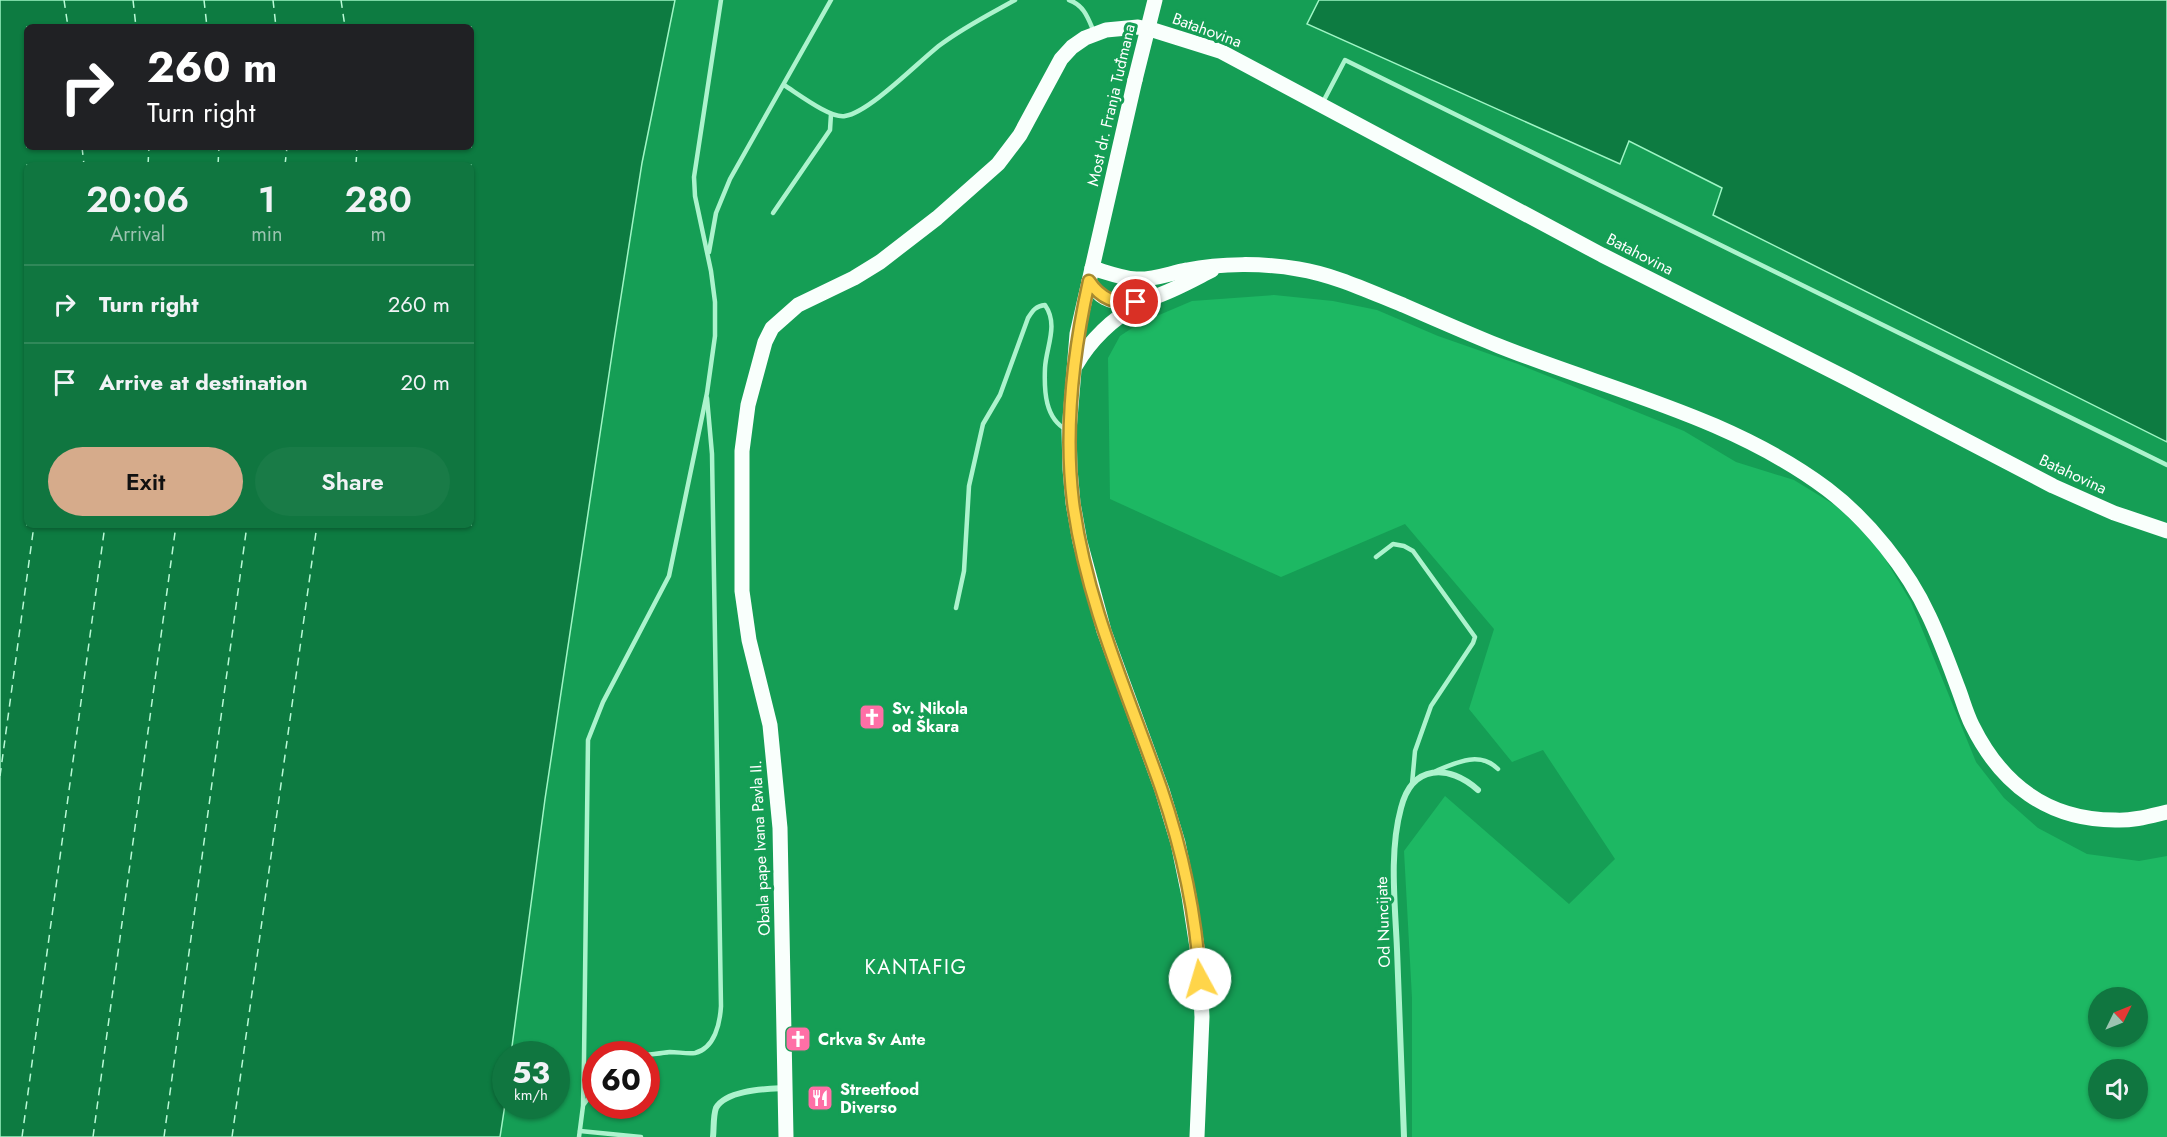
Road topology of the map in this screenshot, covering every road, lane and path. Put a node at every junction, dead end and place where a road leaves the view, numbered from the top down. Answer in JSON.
{"nodes":[{"id":1,"x":721,"y":0,"type":"edge"},
{"id":2,"x":831,"y":0,"type":"edge"},
{"id":3,"x":1015,"y":0,"type":"edge"},
{"id":4,"x":1069,"y":0,"type":"edge"},
{"id":5,"x":1155,"y":0,"type":"edge"},
{"id":6,"x":1095,"y":33,"type":"junction"},
{"id":7,"x":784,"y":86,"type":"junction"},
{"id":8,"x":1322,"y":105,"type":"junction"},
{"id":9,"x":831,"y":114,"type":"junction"},
{"id":10,"x":774,"y":213,"type":"dead end"},
{"id":11,"x":708,"y":257,"type":"junction"},
{"id":12,"x":1218,"y":267,"type":"junction"},
{"id":13,"x":1090,"y":275,"type":"junction"},
{"id":14,"x":1145,"y":300,"type":"junction"},
{"id":15,"x":1073,"y":370,"type":"junction"},
{"id":16,"x":707,"y":393,"type":"junction"},
{"id":17,"x":1069,"y":431,"type":"junction"},
{"id":18,"x":2167,"y":465,"type":"edge"},
{"id":19,"x":2167,"y":531,"type":"edge"},
{"id":20,"x":1376,"y":557,"type":"dead end"},
{"id":21,"x":956,"y":608,"type":"dead end"},
{"id":22,"x":1498,"y":769,"type":"dead end"},
{"id":23,"x":1436,"y":771,"type":"junction"},
{"id":24,"x":1412,"y":787,"type":"junction"},
{"id":25,"x":1478,"y":790,"type":"dead end"},
{"id":26,"x":2167,"y":812,"type":"edge"},
{"id":27,"x":584,"y":1041,"type":"edge"},
{"id":28,"x":660,"y":1053,"type":"edge"},
{"id":29,"x":784,"y":1088,"type":"junction"},
{"id":30,"x":582,"y":1114,"type":"edge"},
{"id":31,"x":580,"y":1131,"type":"junction"},
{"id":32,"x":579,"y":1137,"type":"edge"},
{"id":33,"x":641,"y":1137,"type":"edge"},
{"id":34,"x":714,"y":1137,"type":"edge"},
{"id":35,"x":786,"y":1137,"type":"edge"},
{"id":36,"x":1197,"y":1137,"type":"edge"},
{"id":37,"x":1404,"y":1137,"type":"edge"}],
"edges":[{"from":1,"to":11,"type":"lane"},
{"from":2,"to":7,"type":"lane"},
{"from":3,"to":9,"type":"lane"},
{"from":4,"to":6,"type":"lane"},
{"from":5,"to":13,"type":"main road","name":"Most dr. Franja Tuđmana","bridge":true},
{"from":6,"to":8,"type":"main road","name":"Batahovina"},
{"from":6,"to":29,"type":"main road","name":"Obala pape Ivana Pavla II."},
{"from":7,"to":9,"type":"lane"},
{"from":7,"to":11,"type":"lane"},
{"from":8,"to":18,"type":"lane"},
{"from":8,"to":19,"type":"main road","name":"Batahovina"},
{"from":9,"to":10,"type":"lane"},
{"from":11,"to":16,"type":"lane"},
{"from":12,"to":13,"type":"main road"},
{"from":12,"to":14,"type":"main road"},
{"from":12,"to":26,"type":"main road"},
{"from":13,"to":14,"type":"main road"},
{"from":13,"to":15,"type":"main road","name":"Most dr. Franja Tuđmana"},
{"from":14,"to":15,"type":"main road"},
{"from":15,"to":17,"type":"main road","name":"Most dr. Franja Tuđmana"},
{"from":16,"to":27,"type":"lane"},
{"from":16,"to":28,"type":"lane"},
{"from":17,"to":21,"type":"lane"},
{"from":17,"to":36,"type":"main road","name":"Most dr. Franja Tuđmana"},
{"from":20,"to":24,"type":"lane"},
{"from":22,"to":23,"type":"lane"},
{"from":23,"to":24,"type":"street"},
{"from":23,"to":25,"type":"street"},
{"from":24,"to":37,"type":"street","name":"Od Nuncijate"},
{"from":29,"to":34,"type":"street"},
{"from":29,"to":35,"type":"main road","name":"Obala pape Ivana Pavla II."},
{"from":30,"to":31,"type":"lane"},
{"from":31,"to":32,"type":"lane"},
{"from":31,"to":33,"type":"lane"}]}
